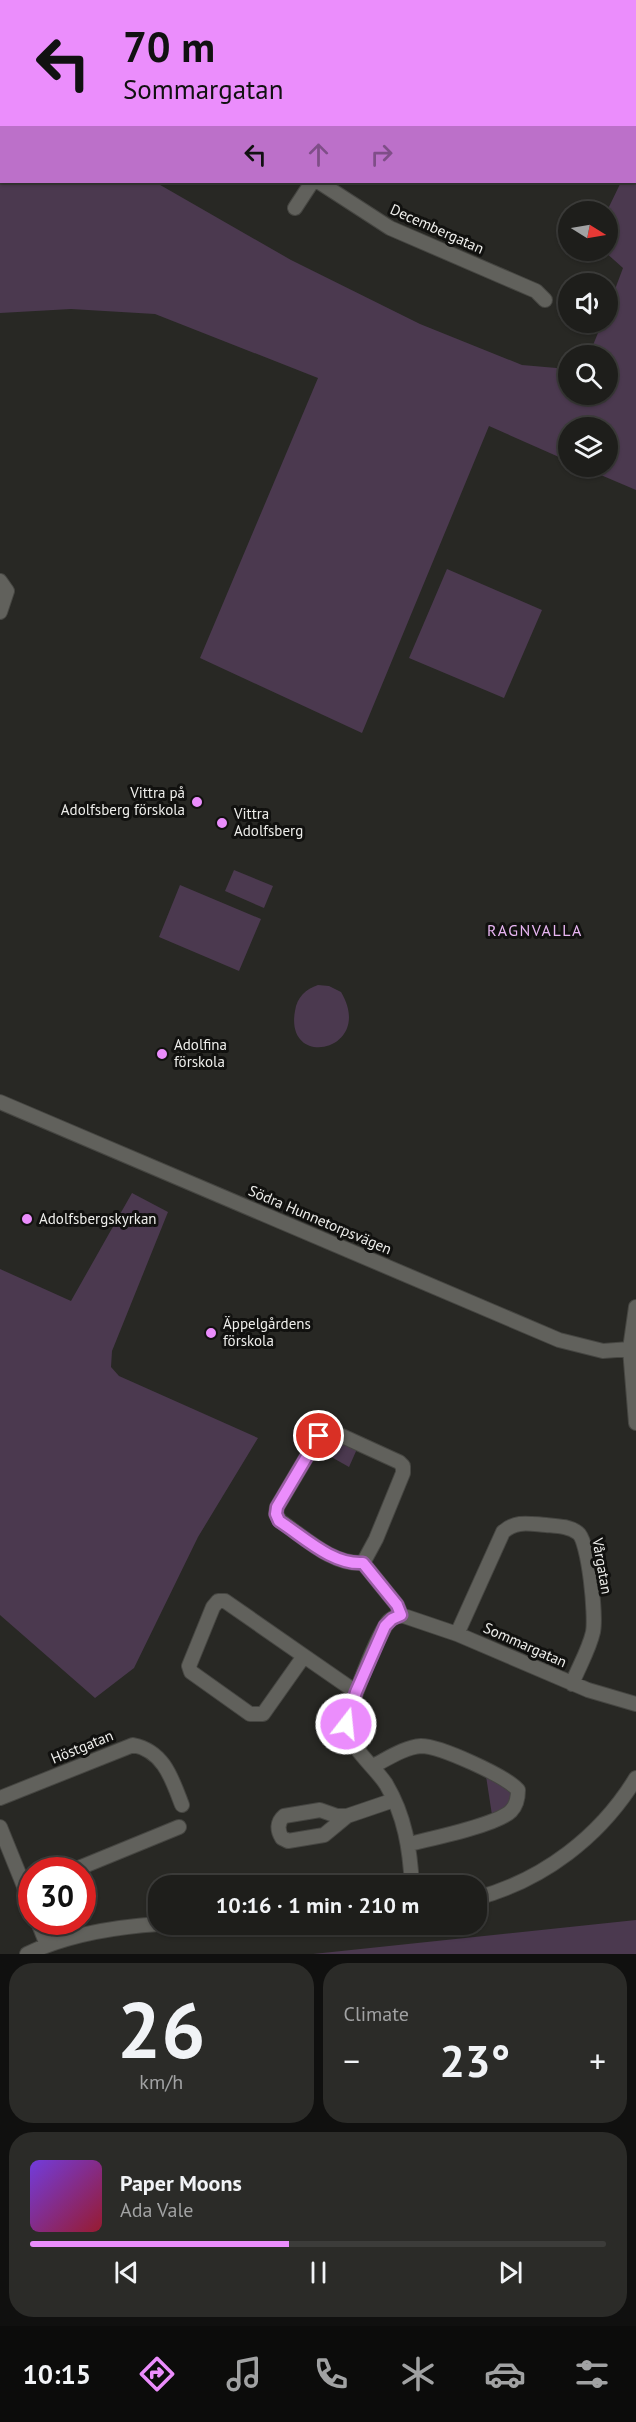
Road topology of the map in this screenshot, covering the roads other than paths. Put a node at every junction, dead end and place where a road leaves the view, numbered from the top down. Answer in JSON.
{"nodes":[{"id":1,"x":311,"y":183,"type":"edge"},
{"id":2,"x":321,"y":183,"type":"edge"},
{"id":3,"x":295,"y":208,"type":"dead end"},
{"id":4,"x":545,"y":300,"type":"dead end"},
{"id":5,"x":0,"y":581,"type":"edge"},
{"id":6,"x":0,"y":612,"type":"edge"},
{"id":7,"x":0,"y":1102,"type":"edge"},
{"id":8,"x":636,"y":1307,"type":"edge"},
{"id":9,"x":630,"y":1349,"type":"junction"},
{"id":10,"x":636,"y":1423,"type":"edge"},
{"id":11,"x":363,"y":1563,"type":"junction"},
{"id":12,"x":401,"y":1615,"type":"junction"},
{"id":13,"x":457,"y":1634,"type":"junction"},
{"id":14,"x":304,"y":1656,"type":"junction"},
{"id":15,"x":572,"y":1684,"type":"junction"},
{"id":16,"x":356,"y":1692,"type":"junction"},
{"id":17,"x":636,"y":1704,"type":"edge"},
{"id":18,"x":373,"y":1766,"type":"junction"},
{"id":19,"x":636,"y":1778,"type":"edge"},
{"id":20,"x":0,"y":1797,"type":"edge"},
{"id":21,"x":394,"y":1800,"type":"junction"},
{"id":22,"x":182,"y":1805,"type":"dead end"},
{"id":23,"x":347,"y":1816,"type":"dead end"},
{"id":24,"x":0,"y":1827,"type":"edge"},
{"id":25,"x":179,"y":1827,"type":"dead end"},
{"id":26,"x":409,"y":1844,"type":"junction"},
{"id":27,"x":96,"y":1861,"type":"edge"},
{"id":28,"x":18,"y":1867,"type":"edge"},
{"id":29,"x":411,"y":1875,"type":"edge"},
{"id":30,"x":487,"y":1894,"type":"edge"},
{"id":31,"x":148,"y":1925,"type":"edge"},
{"id":32,"x":43,"y":1935,"type":"edge"},
{"id":33,"x":47,"y":1945,"type":"junction"},
{"id":34,"x":27,"y":1954,"type":"edge"}],
"edges":[{"from":1,"to":3,"type":"street"},
{"from":2,"to":4,"type":"street","name":"Decembergatan"},
{"from":5,"to":6,"type":"street"},
{"from":7,"to":9,"type":"street","name":"Södra Hunnetorpsvägen"},
{"from":8,"to":9,"type":"street"},
{"from":9,"to":10,"type":"street"},
{"from":11,"to":11,"type":"street"},
{"from":11,"to":12,"type":"street"},
{"from":12,"to":13,"type":"street","name":"Sommargatan"},
{"from":12,"to":16,"type":"street"},
{"from":13,"to":15,"type":"street","name":"Sommargatan"},
{"from":13,"to":15,"type":"street","name":"Vårgatan"},
{"from":14,"to":14,"type":"street"},
{"from":14,"to":16,"type":"street"},
{"from":15,"to":17,"type":"street","name":"Sommargatan"},
{"from":16,"to":18,"type":"street"},
{"from":18,"to":21,"type":"street"},
{"from":18,"to":26,"type":"street"},
{"from":19,"to":30,"type":"street"},
{"from":20,"to":22,"type":"street","name":"Höstgatan"},
{"from":21,"to":23,"type":"street"},
{"from":21,"to":26,"type":"street"},
{"from":24,"to":28,"type":"street"},
{"from":25,"to":27,"type":"street"},
{"from":26,"to":29,"type":"street"},
{"from":31,"to":33,"type":"street"},
{"from":32,"to":33,"type":"street"},
{"from":33,"to":34,"type":"street"}]}
